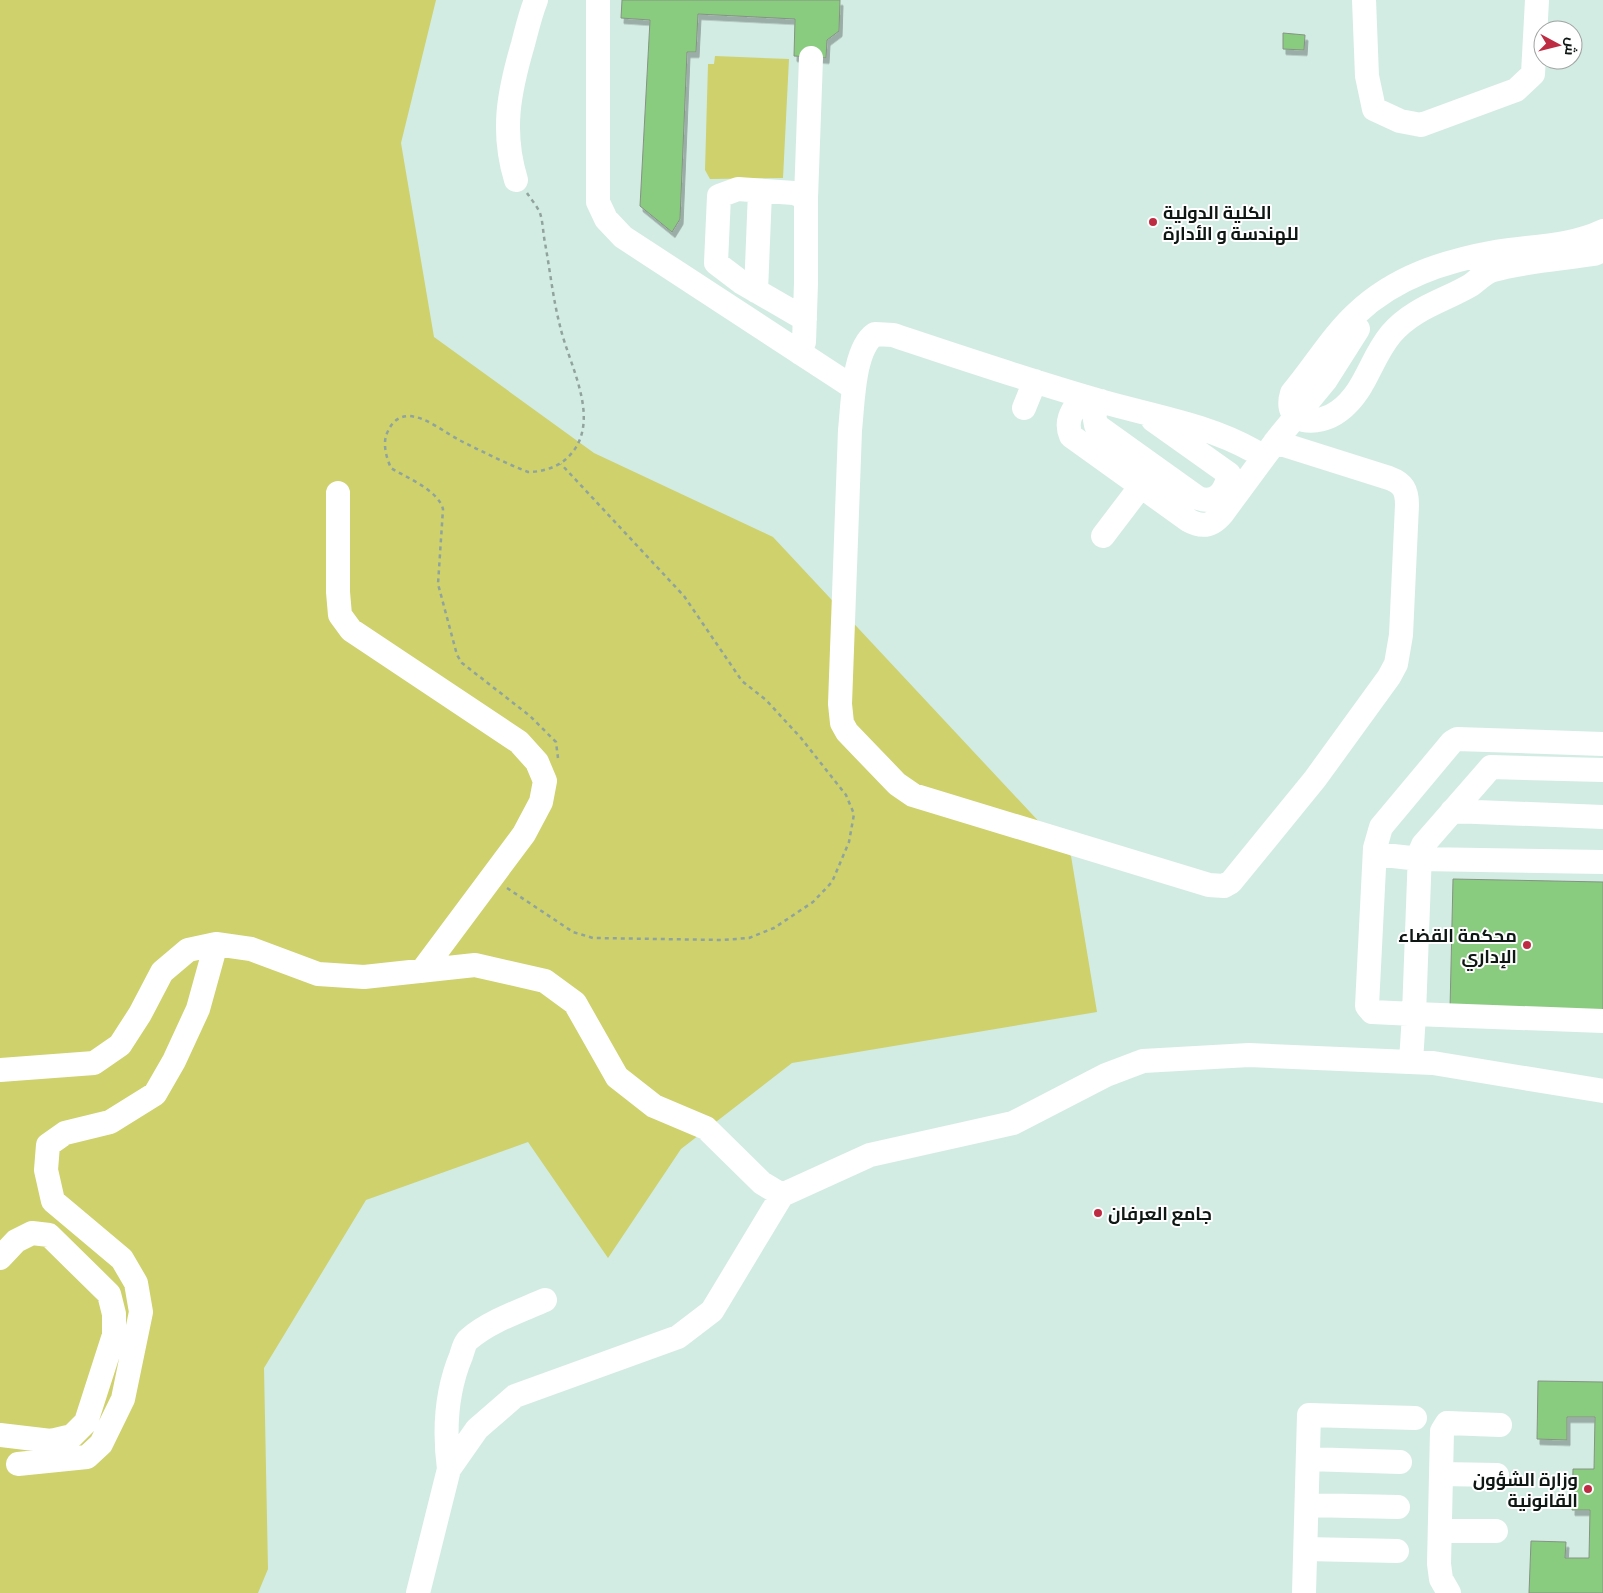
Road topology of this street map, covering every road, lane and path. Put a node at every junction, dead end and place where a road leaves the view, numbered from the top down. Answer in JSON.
{"nodes":[{"id":1,"x":536,"y":0,"type":"edge"},
{"id":2,"x":598,"y":0,"type":"edge"},
{"id":3,"x":1364,"y":0,"type":"edge"},
{"id":4,"x":1537,"y":0,"type":"edge"},
{"id":5,"x":806,"y":57,"type":"dead end"},
{"id":6,"x":516,"y":180,"type":"joint"},
{"id":7,"x":760,"y":192,"type":"junction"},
{"id":8,"x":800,"y":196,"type":"junction"},
{"id":9,"x":1603,"y":231,"type":"edge"},
{"id":10,"x":1603,"y":250,"type":"edge"},
{"id":11,"x":756,"y":291,"type":"junction"},
{"id":12,"x":798,"y":316,"type":"junction"},
{"id":13,"x":800,"y":353,"type":"junction"},
{"id":14,"x":1035,"y":381,"type":"junction"},
{"id":15,"x":850,"y":385,"type":"junction"},
{"id":16,"x":1092,"y":398,"type":"junction"},
{"id":17,"x":1024,"y":408,"type":"dead end"},
{"id":18,"x":1294,"y":411,"type":"junction"},
{"id":19,"x":1140,"y":412,"type":"junction"},
{"id":20,"x":1265,"y":446,"type":"junction"},
{"id":21,"x":561,"y":464,"type":"junction"},
{"id":22,"x":1141,"y":486,"type":"junction"},
{"id":23,"x":1227,"y":490,"type":"junction"},
{"id":24,"x":338,"y":493,"type":"dead end"},
{"id":25,"x":1103,"y":536,"type":"dead end"},
{"id":26,"x":1483,"y":740,"type":"junction"},
{"id":27,"x":1603,"y":744,"type":"edge"},
{"id":28,"x":558,"y":761,"type":"dead end"},
{"id":29,"x":1603,"y":770,"type":"edge"},
{"id":30,"x":1479,"y":780,"type":"junction"},
{"id":31,"x":1452,"y":812,"type":"junction"},
{"id":32,"x":1603,"y":817,"type":"edge"},
{"id":33,"x":1375,"y":854,"type":"junction"},
{"id":34,"x":1420,"y":859,"type":"junction"},
{"id":35,"x":1603,"y":862,"type":"edge"},
{"id":36,"x":491,"y":877,"type":"junction"},
{"id":37,"x":216,"y":944,"type":"junction"},
{"id":38,"x":422,"y":971,"type":"junction"},
{"id":39,"x":1414,"y":1014,"type":"junction"},
{"id":40,"x":1603,"y":1021,"type":"edge"},
{"id":41,"x":1411,"y":1062,"type":"junction"},
{"id":42,"x":0,"y":1070,"type":"edge"},
{"id":43,"x":1603,"y":1091,"type":"edge"},
{"id":44,"x":782,"y":1195,"type":"junction"},
{"id":45,"x":0,"y":1258,"type":"edge"},
{"id":46,"x":545,"y":1300,"type":"dead end"},
{"id":47,"x":1415,"y":1418,"type":"dead end"},
{"id":48,"x":1500,"y":1425,"type":"dead end"},
{"id":49,"x":0,"y":1435,"type":"edge"},
{"id":50,"x":1308,"y":1459,"type":"junction"},
{"id":51,"x":1400,"y":1462,"type":"dead end"},
{"id":52,"x":18,"y":1464,"type":"dead end"},
{"id":53,"x":449,"y":1470,"type":"junction"},
{"id":54,"x":1441,"y":1474,"type":"junction"},
{"id":55,"x":1497,"y":1476,"type":"dead end"},
{"id":56,"x":1307,"y":1505,"type":"junction"},
{"id":57,"x":1398,"y":1507,"type":"dead end"},
{"id":58,"x":1440,"y":1531,"type":"junction"},
{"id":59,"x":1496,"y":1531,"type":"dead end"},
{"id":60,"x":1306,"y":1549,"type":"junction"},
{"id":61,"x":1398,"y":1551,"type":"dead end"},
{"id":62,"x":418,"y":1593,"type":"edge"},
{"id":63,"x":1304,"y":1593,"type":"edge"},
{"id":64,"x":1449,"y":1593,"type":"edge"}],
"edges":[{"from":1,"to":6,"type":"street"},
{"from":2,"to":13,"type":"street"},
{"from":3,"to":4,"type":"street"},
{"from":5,"to":8,"type":"street"},
{"from":6,"to":21,"type":"path"},
{"from":7,"to":8,"type":"street"},
{"from":7,"to":11,"type":"street"},
{"from":7,"to":11,"type":"street"},
{"from":8,"to":12,"type":"street"},
{"from":9,"to":18,"type":"street"},
{"from":10,"to":18,"type":"street"},
{"from":11,"to":12,"type":"street"},
{"from":12,"to":13,"type":"street"},
{"from":13,"to":15,"type":"street"},
{"from":14,"to":15,"type":"street"},
{"from":14,"to":16,"type":"street"},
{"from":14,"to":17,"type":"street"},
{"from":15,"to":20,"type":"street"},
{"from":16,"to":19,"type":"street"},
{"from":16,"to":22,"type":"street"},
{"from":16,"to":23,"type":"street"},
{"from":18,"to":20,"type":"street"},
{"from":19,"to":20,"type":"street"},
{"from":19,"to":23,"type":"street"},
{"from":20,"to":23,"type":"street"},
{"from":21,"to":28,"type":"path"},
{"from":21,"to":36,"type":"path"},
{"from":22,"to":23,"type":"street"},
{"from":22,"to":25,"type":"street"},
{"from":24,"to":36,"type":"street"},
{"from":26,"to":27,"type":"street"},
{"from":26,"to":30,"type":"street"},
{"from":26,"to":33,"type":"street"},
{"from":29,"to":30,"type":"street"},
{"from":30,"to":31,"type":"street"},
{"from":31,"to":32,"type":"street"},
{"from":31,"to":34,"type":"street"},
{"from":33,"to":34,"type":"street"},
{"from":33,"to":39,"type":"street"},
{"from":34,"to":35,"type":"street"},
{"from":34,"to":39,"type":"street"},
{"from":36,"to":38,"type":"street"},
{"from":37,"to":38,"type":"street"},
{"from":37,"to":42,"type":"street"},
{"from":37,"to":52,"type":"street"},
{"from":38,"to":44,"type":"street"},
{"from":39,"to":40,"type":"street"},
{"from":39,"to":41,"type":"street"},
{"from":41,"to":43,"type":"street"},
{"from":41,"to":44,"type":"street"},
{"from":44,"to":53,"type":"street"},
{"from":45,"to":49,"type":"street"},
{"from":46,"to":53,"type":"street"},
{"from":47,"to":50,"type":"street"},
{"from":48,"to":54,"type":"street"},
{"from":50,"to":51,"type":"street"},
{"from":50,"to":56,"type":"street"},
{"from":53,"to":62,"type":"street"},
{"from":54,"to":55,"type":"street"},
{"from":54,"to":58,"type":"street"},
{"from":56,"to":57,"type":"street"},
{"from":56,"to":60,"type":"street"},
{"from":58,"to":59,"type":"street"},
{"from":58,"to":64,"type":"street"},
{"from":60,"to":61,"type":"street"},
{"from":60,"to":63,"type":"street"}]}
